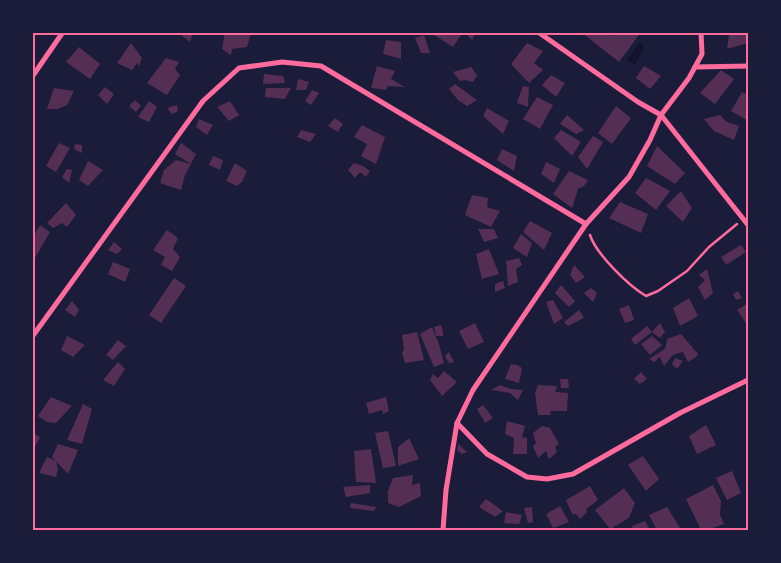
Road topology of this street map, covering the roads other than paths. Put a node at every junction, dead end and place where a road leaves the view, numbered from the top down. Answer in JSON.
{"nodes":[{"id":1,"x":63,"y":32,"type":"edge"},
{"id":2,"x":538,"y":32,"type":"edge"},
{"id":3,"x":701,"y":32,"type":"edge"},
{"id":4,"x":748,"y":66,"type":"edge"},
{"id":5,"x":695,"y":67,"type":"junction"},
{"id":6,"x":32,"y":77,"type":"edge"},
{"id":7,"x":661,"y":115,"type":"junction"},
{"id":8,"x":586,"y":224,"type":"junction"},
{"id":9,"x":748,"y":225,"type":"edge"},
{"id":10,"x":32,"y":337,"type":"edge"},
{"id":11,"x":748,"y":380,"type":"edge"},
{"id":12,"x":457,"y":423,"type":"junction"},
{"id":13,"x":443,"y":530,"type":"edge"}],
"edges":[{"from":1,"to":6,"type":"street"},
{"from":2,"to":7,"type":"street"},
{"from":3,"to":5,"type":"street"},
{"from":4,"to":5,"type":"street"},
{"from":5,"to":7,"type":"street"},
{"from":7,"to":8,"type":"street"},
{"from":7,"to":9,"type":"street"},
{"from":8,"to":10,"type":"street"},
{"from":8,"to":12,"type":"street"},
{"from":11,"to":12,"type":"street"},
{"from":12,"to":13,"type":"street"}]}
